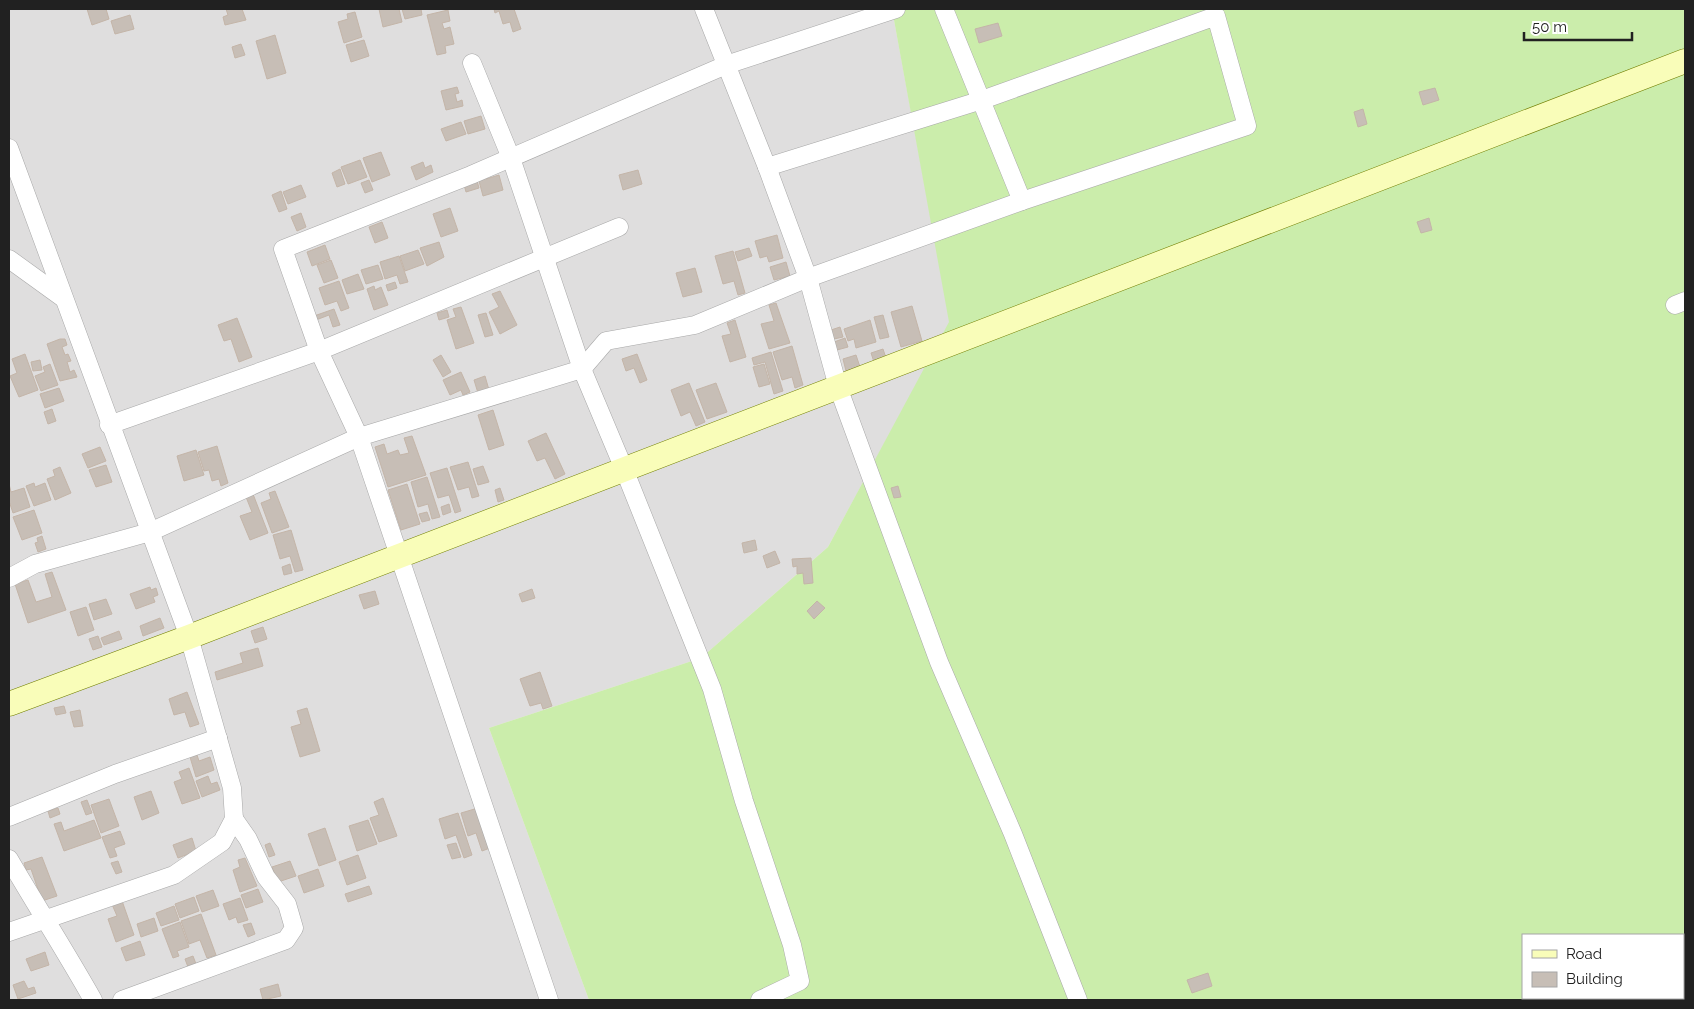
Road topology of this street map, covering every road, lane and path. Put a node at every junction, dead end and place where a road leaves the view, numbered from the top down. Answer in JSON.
{"nodes":[{"id":1,"x":704,"y":9,"type":"edge"},
{"id":2,"x":896,"y":9,"type":"edge"},
{"id":3,"x":944,"y":9,"type":"edge"},
{"id":4,"x":472,"y":62,"type":"dead end"},
{"id":5,"x":1685,"y":62,"type":"edge"},
{"id":6,"x":726,"y":65,"type":"junction"},
{"id":7,"x":982,"y":100,"type":"junction"},
{"id":8,"x":9,"y":148,"type":"edge"},
{"id":9,"x":511,"y":158,"type":"junction"},
{"id":10,"x":767,"y":167,"type":"junction"},
{"id":11,"x":1022,"y":201,"type":"junction"},
{"id":12,"x":619,"y":226,"type":"dead end"},
{"id":13,"x":546,"y":257,"type":"junction"},
{"id":14,"x":9,"y":260,"type":"edge"},
{"id":15,"x":808,"y":278,"type":"junction"},
{"id":16,"x":63,"y":298,"type":"junction"},
{"id":17,"x":319,"y":351,"type":"junction"},
{"id":18,"x":582,"y":369,"type":"junction"},
{"id":19,"x":838,"y":387,"type":"junction"},
{"id":20,"x":109,"y":425,"type":"junction"},
{"id":21,"x":360,"y":437,"type":"junction"},
{"id":22,"x":624,"y":469,"type":"junction"},
{"id":23,"x":150,"y":532,"type":"junction"},
{"id":24,"x":400,"y":555,"type":"junction"},
{"id":25,"x":9,"y":578,"type":"edge"},
{"id":26,"x":188,"y":637,"type":"junction"},
{"id":27,"x":9,"y":704,"type":"edge"},
{"id":28,"x":218,"y":738,"type":"junction"},
{"id":29,"x":9,"y":817,"type":"edge"},
{"id":30,"x":234,"y":819,"type":"junction"},
{"id":31,"x":9,"y":860,"type":"edge"},
{"id":32,"x":44,"y":920,"type":"junction"},
{"id":33,"x":9,"y":932,"type":"edge"},
{"id":34,"x":93,"y":1000,"type":"edge"},
{"id":35,"x":122,"y":1000,"type":"edge"},
{"id":36,"x":548,"y":1000,"type":"edge"},
{"id":37,"x":760,"y":1000,"type":"edge"},
{"id":38,"x":1078,"y":1000,"type":"edge"}],
"edges":[{"from":1,"to":6,"type":"street"},
{"from":2,"to":6,"type":"street"},
{"from":3,"to":7,"type":"street"},
{"from":4,"to":9,"type":"street"},
{"from":5,"to":19,"type":"street"},
{"from":6,"to":9,"type":"street"},
{"from":6,"to":10,"type":"street"},
{"from":7,"to":10,"type":"street"},
{"from":7,"to":11,"type":"street"},
{"from":7,"to":11,"type":"street"},
{"from":8,"to":16,"type":"street"},
{"from":9,"to":13,"type":"street"},
{"from":9,"to":17,"type":"street"},
{"from":10,"to":15,"type":"street"},
{"from":11,"to":15,"type":"street"},
{"from":12,"to":13,"type":"street"},
{"from":13,"to":17,"type":"street"},
{"from":13,"to":18,"type":"street"},
{"from":14,"to":16,"type":"street"},
{"from":15,"to":18,"type":"street"},
{"from":15,"to":19,"type":"street"},
{"from":16,"to":20,"type":"street"},
{"from":17,"to":20,"type":"street"},
{"from":17,"to":21,"type":"street"},
{"from":18,"to":21,"type":"street"},
{"from":18,"to":22,"type":"street"},
{"from":19,"to":22,"type":"street"},
{"from":19,"to":38,"type":"street"},
{"from":20,"to":23,"type":"street"},
{"from":21,"to":23,"type":"street"},
{"from":21,"to":24,"type":"street"},
{"from":22,"to":24,"type":"street"},
{"from":22,"to":37,"type":"street"},
{"from":23,"to":25,"type":"street"},
{"from":23,"to":26,"type":"street"},
{"from":24,"to":26,"type":"street"},
{"from":24,"to":36,"type":"street"},
{"from":26,"to":27,"type":"street"},
{"from":26,"to":28,"type":"street"},
{"from":28,"to":29,"type":"street"},
{"from":28,"to":30,"type":"street"},
{"from":30,"to":32,"type":"street"},
{"from":30,"to":35,"type":"street"},
{"from":31,"to":32,"type":"street"},
{"from":32,"to":33,"type":"street"},
{"from":32,"to":34,"type":"street"}]}
